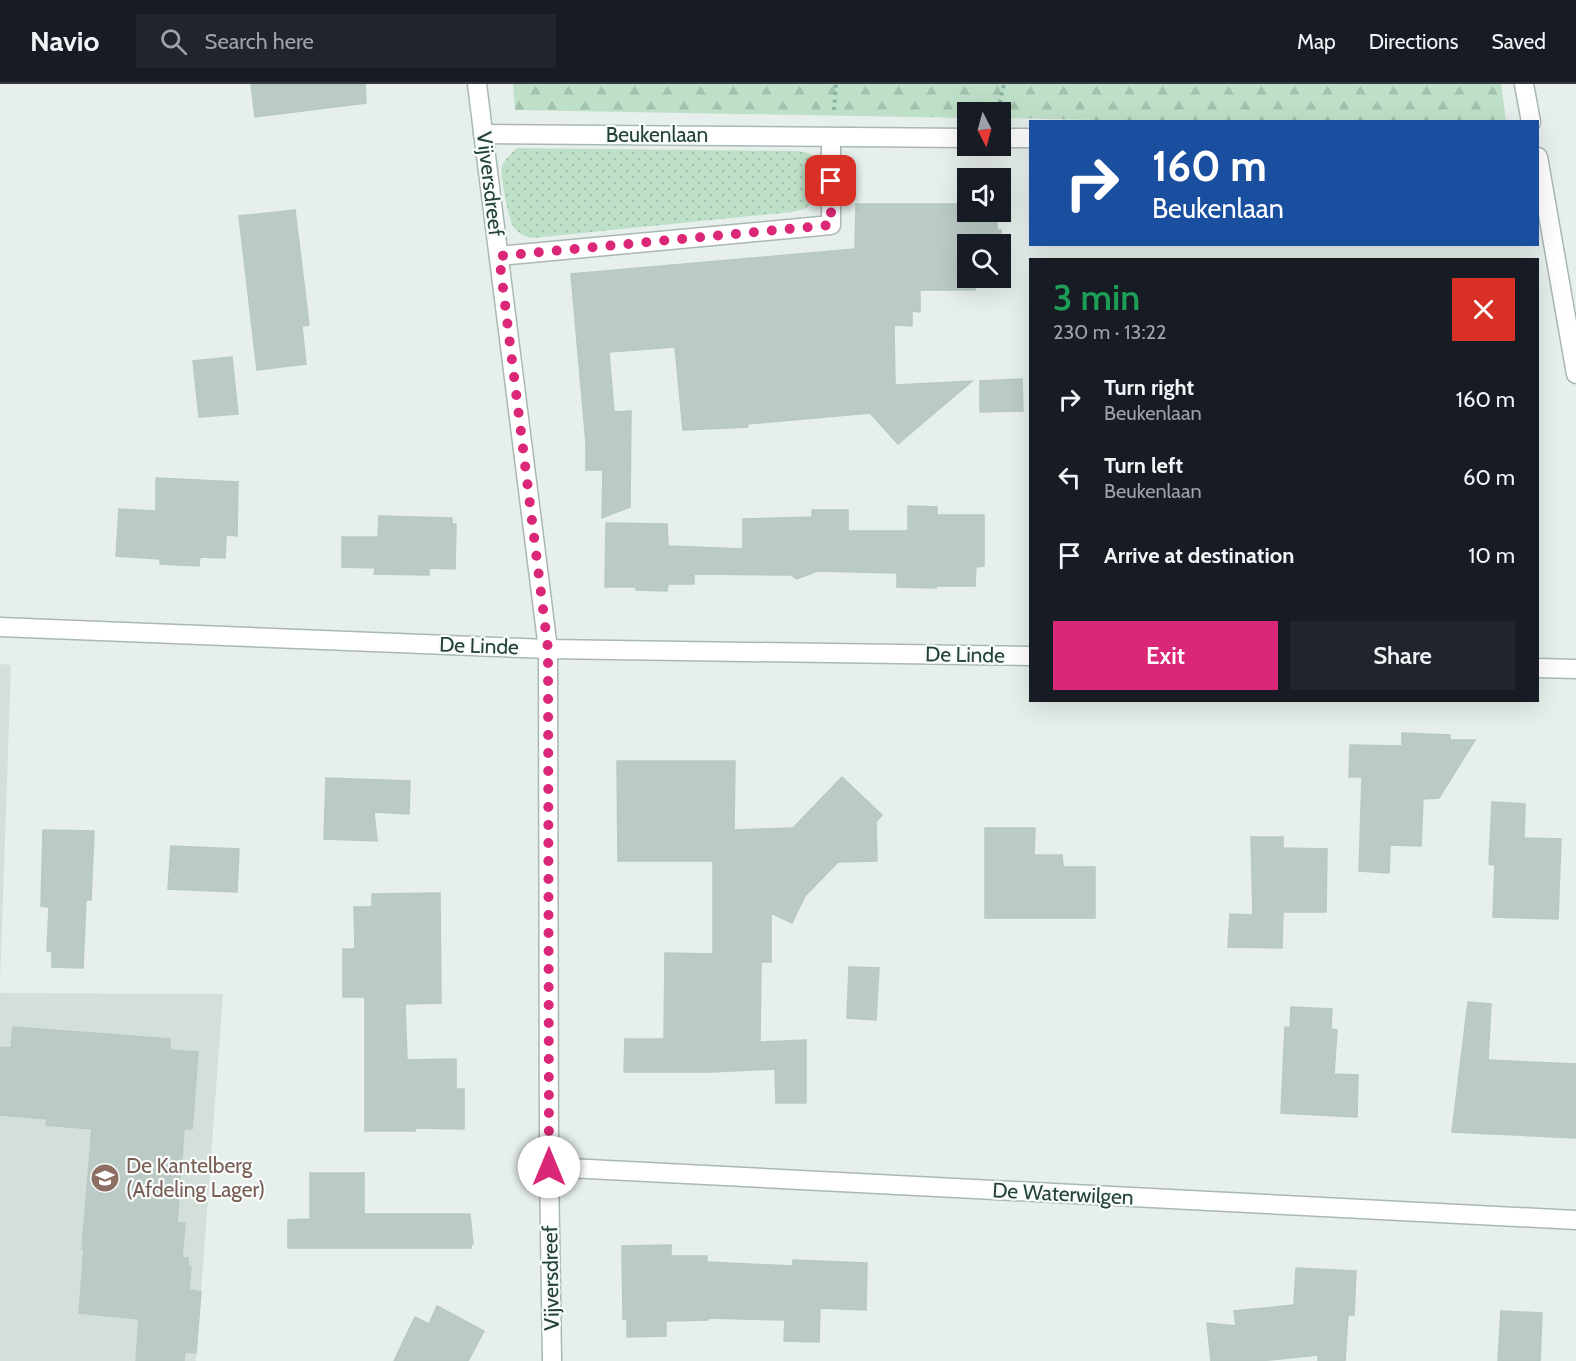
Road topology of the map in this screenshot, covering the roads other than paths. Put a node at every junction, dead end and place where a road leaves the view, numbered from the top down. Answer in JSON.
{"nodes":[{"id":1,"x":477,"y":84,"type":"edge"},
{"id":2,"x":1524,"y":84,"type":"edge"},
{"id":3,"x":1531,"y":120,"type":"edge"},
{"id":4,"x":483,"y":134,"type":"junction"},
{"id":5,"x":831,"y":137,"type":"junction"},
{"id":6,"x":957,"y":138,"type":"edge"},
{"id":7,"x":1011,"y":138,"type":"edge"},
{"id":8,"x":1029,"y":138,"type":"edge"},
{"id":9,"x":1539,"y":163,"type":"edge"},
{"id":10,"x":499,"y":256,"type":"junction"},
{"id":11,"x":1576,"y":374,"type":"edge"},
{"id":12,"x":0,"y":627,"type":"edge"},
{"id":13,"x":548,"y":649,"type":"junction"},
{"id":14,"x":1029,"y":656,"type":"edge"},
{"id":15,"x":1539,"y":668,"type":"edge"},
{"id":16,"x":1576,"y":669,"type":"edge"},
{"id":17,"x":549,"y":1167,"type":"junction"},
{"id":18,"x":1576,"y":1220,"type":"edge"},
{"id":19,"x":552,"y":1361,"type":"edge"}],
"edges":[{"from":1,"to":4,"type":"street","name":"Vijversdreef"},
{"from":2,"to":3,"type":"street"},
{"from":4,"to":5,"type":"street","name":"Beukenlaan"},
{"from":4,"to":10,"type":"street","name":"Vijversdreef"},
{"from":5,"to":6,"type":"street","name":"Beukenlaan"},
{"from":5,"to":10,"type":"street"},
{"from":7,"to":8,"type":"street"},
{"from":9,"to":11,"type":"street"},
{"from":10,"to":13,"type":"street","name":"Vijversdreef"},
{"from":12,"to":13,"type":"street","name":"De Linde"},
{"from":13,"to":14,"type":"street","name":"De Linde"},
{"from":13,"to":17,"type":"street","name":"Vijversdreef"},
{"from":15,"to":16,"type":"street"},
{"from":17,"to":18,"type":"street","name":"De Waterwilgen"},
{"from":17,"to":19,"type":"street","name":"Vijversdreef"}]}
